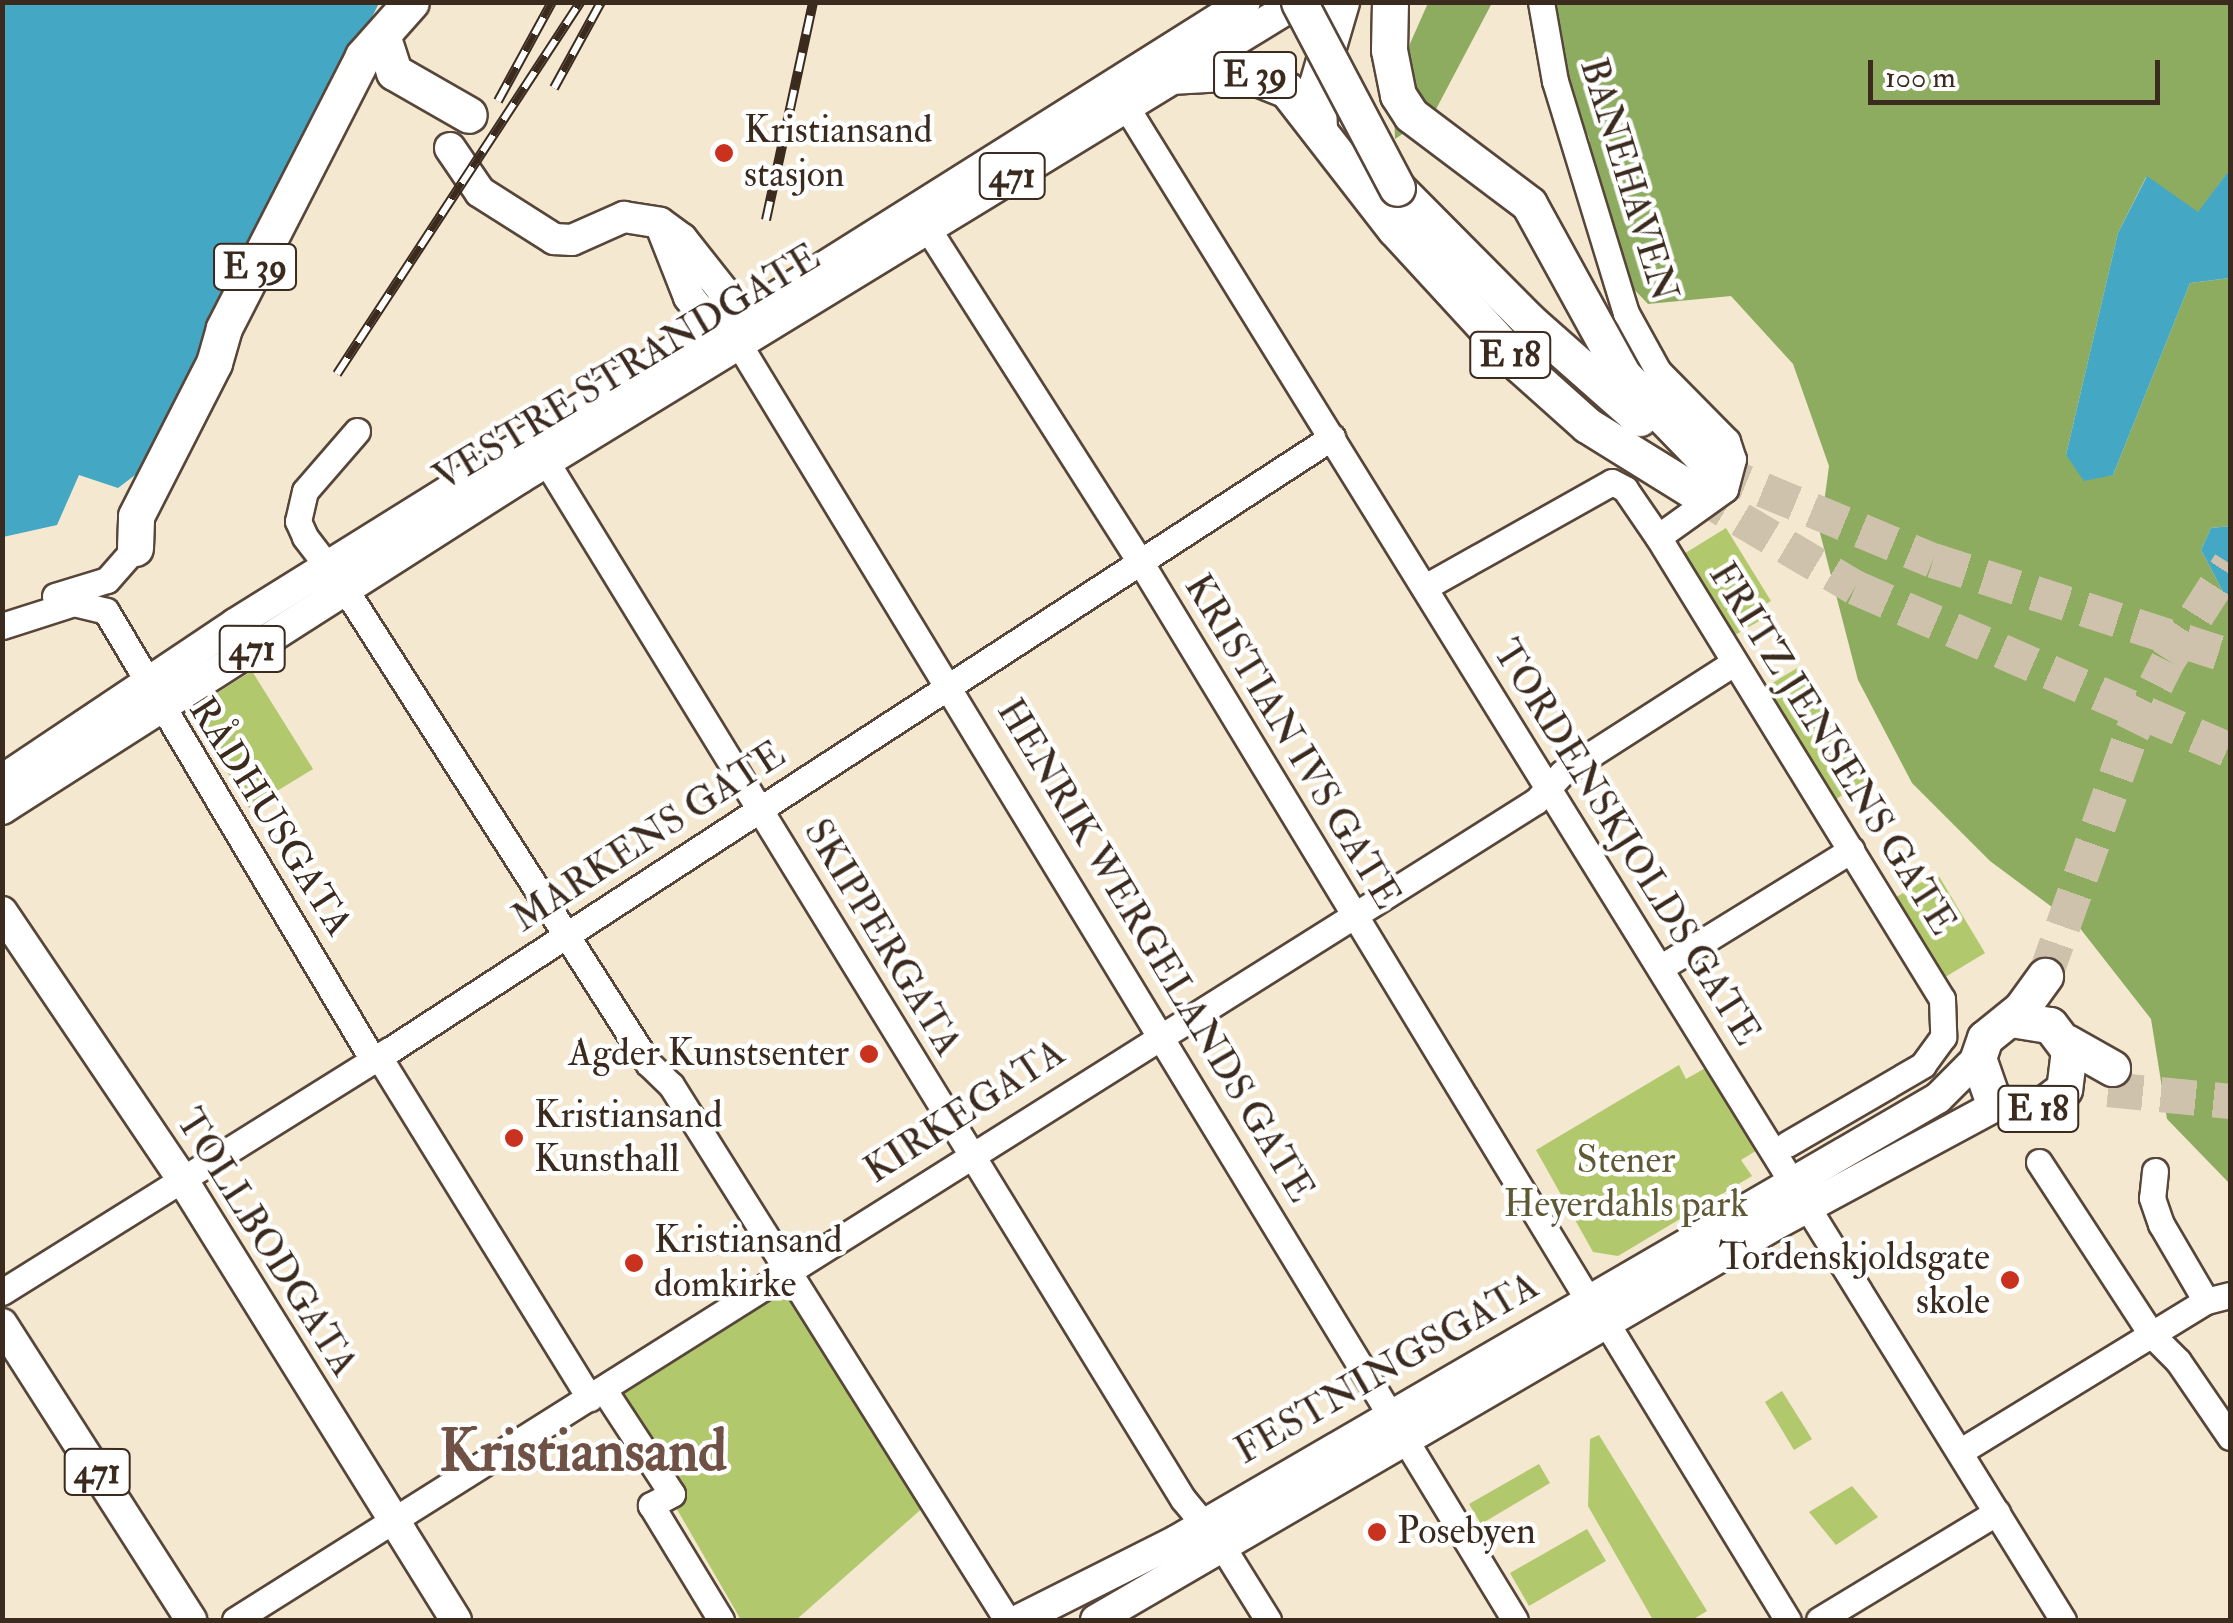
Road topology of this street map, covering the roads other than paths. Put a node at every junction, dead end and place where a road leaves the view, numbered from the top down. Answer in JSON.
{"nodes":[{"id":1,"x":411,"y":2,"type":"edge"},
{"id":2,"x":1244,"y":2,"type":"edge"},
{"id":3,"x":1299,"y":2,"type":"edge"},
{"id":4,"x":1340,"y":2,"type":"edge"},
{"id":5,"x":1390,"y":2,"type":"edge"},
{"id":6,"x":1541,"y":9,"type":"edge"},
{"id":7,"x":384,"y":38,"type":"junction"},
{"id":8,"x":1170,"y":76,"type":"junction"},
{"id":9,"x":1125,"y":105,"type":"junction"},
{"id":10,"x":468,"y":115,"type":"dead end"},
{"id":11,"x":1319,"y":129,"type":"junction"},
{"id":12,"x":450,"y":148,"type":"dead end"},
{"id":13,"x":928,"y":229,"type":"junction"},
{"id":14,"x":733,"y":334,"type":"junction"},
{"id":15,"x":357,"y":431,"type":"dead end"},
{"id":16,"x":1332,"y":438,"type":"junction"},
{"id":17,"x":540,"y":452,"type":"junction"},
{"id":18,"x":1704,"y":481,"type":"junction"},
{"id":19,"x":1658,"y":537,"type":"junction"},
{"id":20,"x":135,"y":548,"type":"joint"},
{"id":21,"x":1141,"y":563,"type":"junction"},
{"id":22,"x":336,"y":580,"type":"junction"},
{"id":23,"x":1425,"y":587,"type":"junction"},
{"id":24,"x":2,"y":613,"type":"edge"},
{"id":25,"x":2,"y":626,"type":"edge"},
{"id":26,"x":1732,"y":664,"type":"junction"},
{"id":27,"x":950,"y":686,"type":"junction"},
{"id":28,"x":153,"y":698,"type":"junction"},
{"id":29,"x":2,"y":780,"type":"edge"},
{"id":30,"x":1549,"y":786,"type":"junction"},
{"id":31,"x":2,"y":810,"type":"edge"},
{"id":32,"x":759,"y":810,"type":"junction"},
{"id":33,"x":1851,"y":850,"type":"junction"},
{"id":34,"x":2,"y":912,"type":"edge"},
{"id":35,"x":1351,"y":913,"type":"junction"},
{"id":36,"x":568,"y":934,"type":"junction"},
{"id":37,"x":1660,"y":968,"type":"junction"},
{"id":38,"x":2011,"y":1019,"type":"junction"},
{"id":39,"x":1160,"y":1032,"type":"junction"},
{"id":40,"x":2062,"y":1037,"type":"junction"},
{"id":41,"x":376,"y":1058,"type":"junction"},
{"id":42,"x":1978,"y":1058,"type":"junction"},
{"id":43,"x":2059,"y":1096,"type":"junction"},
{"id":44,"x":1999,"y":1104,"type":"junction"},
{"id":45,"x":1787,"y":1144,"type":"dead end"},
{"id":46,"x":969,"y":1155,"type":"junction"},
{"id":47,"x":2039,"y":1162,"type":"dead end"},
{"id":48,"x":2155,"y":1171,"type":"dead end"},
{"id":49,"x":182,"y":1179,"type":"junction"},
{"id":50,"x":1800,"y":1194,"type":"junction"},
{"id":51,"x":788,"y":1268,"type":"junction"},
{"id":52,"x":2,"y":1292,"type":"edge"},
{"id":53,"x":1587,"y":1298,"type":"junction"},
{"id":54,"x":2218,"y":1298,"type":"edge"},
{"id":55,"x":2,"y":1324,"type":"edge"},
{"id":56,"x":1606,"y":1324,"type":"junction"},
{"id":57,"x":2151,"y":1334,"type":"junction"},
{"id":58,"x":597,"y":1394,"type":"junction"},
{"id":59,"x":1392,"y":1413,"type":"junction"},
{"id":60,"x":2230,"y":1437,"type":"edge"},
{"id":61,"x":1406,"y":1440,"type":"junction"},
{"id":62,"x":1961,"y":1451,"type":"junction"},
{"id":63,"x":1996,"y":1512,"type":"junction"},
{"id":64,"x":392,"y":1519,"type":"junction"},
{"id":65,"x":1214,"y":1535,"type":"junction"},
{"id":66,"x":191,"y":1620,"type":"edge"},
{"id":67,"x":235,"y":1620,"type":"edge"},
{"id":68,"x":456,"y":1620,"type":"edge"},
{"id":69,"x":721,"y":1620,"type":"edge"},
{"id":70,"x":1007,"y":1620,"type":"edge"},
{"id":71,"x":1019,"y":1620,"type":"edge"},
{"id":72,"x":1096,"y":1620,"type":"edge"},
{"id":73,"x":1268,"y":1620,"type":"edge"},
{"id":74,"x":1515,"y":1620,"type":"edge"},
{"id":75,"x":1788,"y":1620,"type":"edge"},
{"id":76,"x":1819,"y":1620,"type":"edge"},
{"id":77,"x":2063,"y":1620,"type":"edge"}],
"edges":[{"from":1,"to":7,"type":"highway","number":"E 39"},
{"from":2,"to":14,"type":"main road","name":"VESTRE STRANDGATE","number":"471"},
{"from":3,"to":8,"type":"main road","name":"VESTRE STRANDGATE","number":"471"},
{"from":3,"to":18,"type":"highway","number":"E 18","bridge":true},
{"from":4,"to":11,"type":"highway"},
{"from":5,"to":18,"type":"highway","number":"E 18"},
{"from":6,"to":19,"type":"street","name":"BANEHAVEN"},
{"from":7,"to":10,"type":"highway"},
{"from":7,"to":20,"type":"highway","number":"E 39"},
{"from":8,"to":9,"type":"main road","name":"VESTRE STRANDGATE","number":"471"},
{"from":8,"to":11,"type":"highway","number":"E 39"},
{"from":9,"to":13,"type":"main road","name":"VESTRE STRANDGATE","number":"471"},
{"from":9,"to":16,"type":"street","name":"TORDENSKJOLDS GATE"},
{"from":11,"to":18,"type":"highway","number":"E 18"},
{"from":12,"to":14,"type":"main road","name":"VESTRE STRANDGATE"},
{"from":13,"to":14,"type":"main road","name":"VESTRE STRANDGATE","number":"471"},
{"from":13,"to":21,"type":"street","name":"KRISTIAN IVS GATE"},
{"from":14,"to":17,"type":"main road","name":"VESTRE STRANDGATE","number":"471"},
{"from":14,"to":27,"type":"street","name":"HENRIK WERGELANDS GATE"},
{"from":15,"to":22,"type":"street"},
{"from":16,"to":21,"type":"street","name":"MARKENS GATE"},
{"from":16,"to":23,"type":"street","name":"TORDENSKJOLDS GATE"},
{"from":17,"to":22,"type":"main road","name":"VESTRE STRANDGATE","number":"471"},
{"from":17,"to":32,"type":"street","name":"SKIPPERGATA"},
{"from":19,"to":23,"type":"street","name":"FRITZ JENSENS GATE"},
{"from":19,"to":26,"type":"street","name":"FRITZ JENSENS GATE"},
{"from":20,"to":24,"type":"street"},
{"from":21,"to":27,"type":"street","name":"MARKENS GATE"},
{"from":21,"to":35,"type":"street","name":"KRISTIAN IVS GATE"},
{"from":22,"to":28,"type":"main road","name":"VESTRE STRANDGATE","number":"471"},
{"from":22,"to":36,"type":"street"},
{"from":23,"to":30,"type":"street","name":"TORDENSKJOLDS GATE"},
{"from":25,"to":28,"type":"street","name":"RÅDHUSGATA"},
{"from":26,"to":30,"type":"street","name":"KIRKEGATA"},
{"from":26,"to":33,"type":"street","name":"FRITZ JENSENS GATE"},
{"from":27,"to":32,"type":"street","name":"MARKENS GATE"},
{"from":27,"to":39,"type":"street","name":"HENRIK WERGELANDS GATE"},
{"from":28,"to":29,"type":"main road","name":"VESTRE STRANDGATE","number":"471"},
{"from":28,"to":31,"type":"main road","name":"VESTRE STRANDGATE","number":"471"},
{"from":28,"to":41,"type":"street","name":"RÅDHUSGATA"},
{"from":30,"to":35,"type":"street","name":"KIRKEGATA"},
{"from":30,"to":37,"type":"street","name":"TORDENSKJOLDS GATE"},
{"from":32,"to":36,"type":"street","name":"MARKENS GATE"},
{"from":32,"to":46,"type":"street","name":"SKIPPERGATA"},
{"from":33,"to":37,"type":"street"},
{"from":33,"to":45,"type":"street","name":"FRITZ JENSENS GATE"},
{"from":34,"to":49,"type":"main road","name":"TOLLBODGATA"},
{"from":35,"to":39,"type":"street","name":"KIRKEGATA"},
{"from":35,"to":53,"type":"street","name":"KRISTIAN IVS GATE"},
{"from":36,"to":41,"type":"street","name":"MARKENS GATE"},
{"from":36,"to":51,"type":"street"},
{"from":37,"to":50,"type":"street","name":"TORDENSKJOLDS GATE"},
{"from":38,"to":40,"type":"highway","number":"E 18"},
{"from":38,"to":40,"type":"highway","number":"E 18"},
{"from":38,"to":42,"type":"highway","number":"E 18"},
{"from":39,"to":46,"type":"street","name":"KIRKEGATA"},
{"from":39,"to":59,"type":"street","name":"HENRIK WERGELANDS GATE"},
{"from":40,"to":43,"type":"highway","number":"E 18"},
{"from":40,"to":43,"type":"highway","number":"E 18"},
{"from":41,"to":49,"type":"street","name":"MARKENS GATE"},
{"from":41,"to":58,"type":"street","name":"RÅDHUSGATA"},
{"from":42,"to":44,"type":"highway","number":"E 18"},
{"from":42,"to":50,"type":"main road"},
{"from":43,"to":44,"type":"highway","number":"E 18"},
{"from":44,"to":50,"type":"main road"},
{"from":46,"to":51,"type":"street","name":"KIRKEGATA"},
{"from":46,"to":65,"type":"street","name":"SKIPPERGATA"},
{"from":47,"to":57,"type":"street"},
{"from":48,"to":54,"type":"street"},
{"from":49,"to":52,"type":"street","name":"MARKENS GATE"},
{"from":49,"to":64,"type":"main road","name":"TOLLBODGATA"},
{"from":50,"to":53,"type":"main road","name":"FESTNINGSGATA"},
{"from":50,"to":56,"type":"main road","name":"FESTNINGSGATA"},
{"from":50,"to":62,"type":"street","name":"TORDENSKJOLDS GATE"},
{"from":51,"to":58,"type":"street","name":"KIRKEGATA"},
{"from":51,"to":70,"type":"street"},
{"from":53,"to":59,"type":"main road","name":"FESTNINGSGATA"},
{"from":54,"to":57,"type":"street"},
{"from":55,"to":66,"type":"main road","number":"471"},
{"from":56,"to":61,"type":"main road","name":"FESTNINGSGATA"},
{"from":56,"to":75,"type":"street"},
{"from":57,"to":60,"type":"street"},
{"from":57,"to":62,"type":"street"},
{"from":58,"to":64,"type":"street","name":"KIRKEGATA"},
{"from":58,"to":69,"type":"street","name":"RÅDHUSGATA"},
{"from":59,"to":61,"type":"street","name":"HENRIK WERGELANDS GATE"},
{"from":59,"to":65,"type":"main road","name":"FESTNINGSGATA"},
{"from":61,"to":65,"type":"main road","name":"FESTNINGSGATA"},
{"from":61,"to":74,"type":"street","name":"HENRIK WERGELANDS GATE"},
{"from":62,"to":63,"type":"street","name":"TORDENSKJOLDS GATE"},
{"from":63,"to":76,"type":"street"},
{"from":63,"to":77,"type":"street","name":"TORDENSKJOLDS GATE"},
{"from":64,"to":67,"type":"street","name":"KIRKEGATA"},
{"from":64,"to":68,"type":"main road","name":"TOLLBODGATA"},
{"from":65,"to":71,"type":"main road","name":"FESTNINGSGATA"},
{"from":65,"to":72,"type":"main road","name":"FESTNINGSGATA"},
{"from":65,"to":73,"type":"street","name":"SKIPPERGATA"}]}
